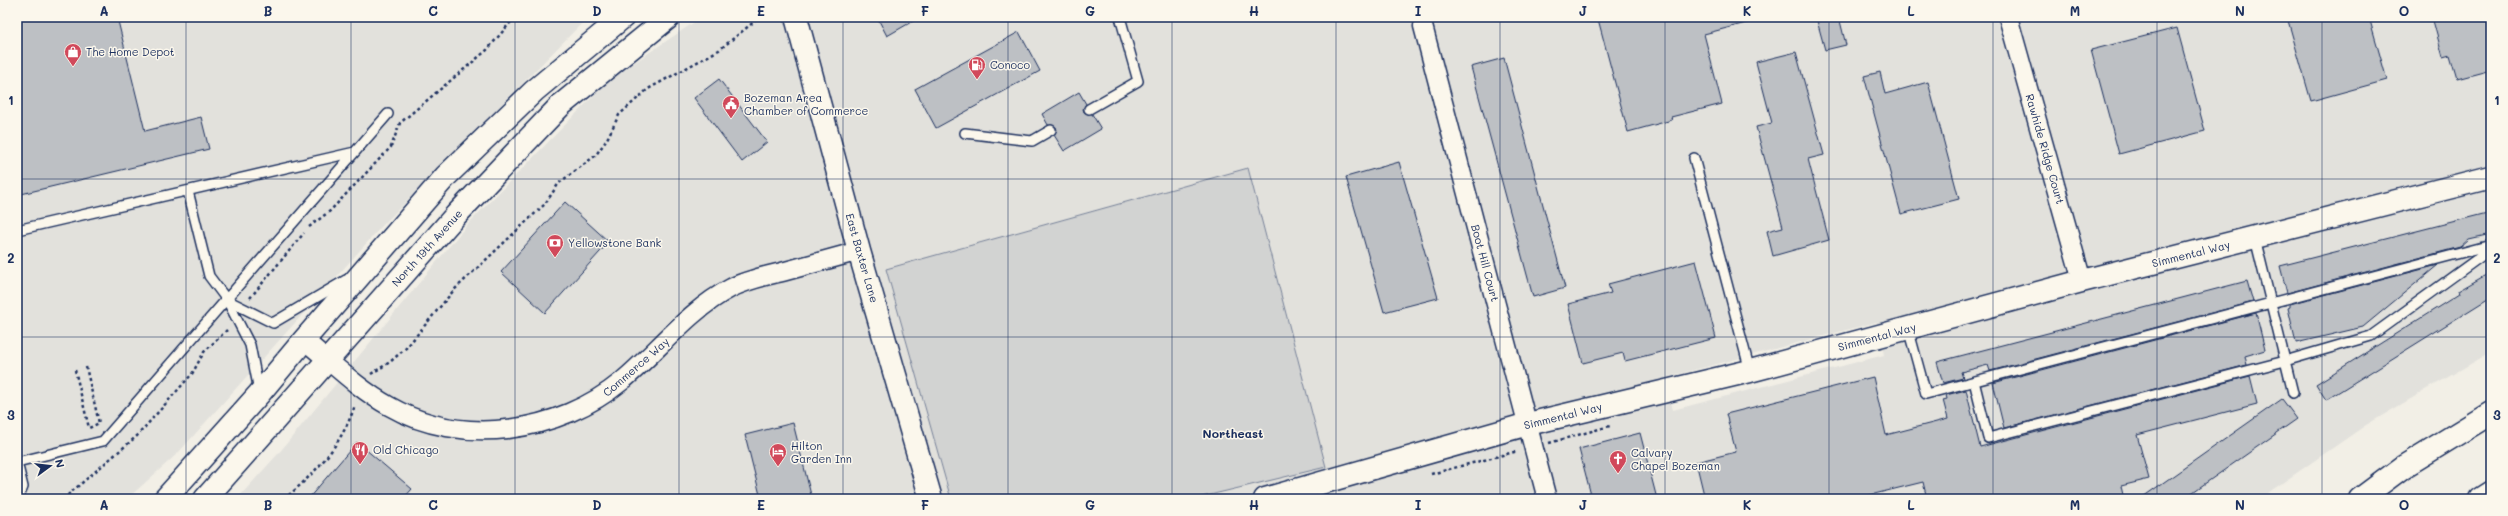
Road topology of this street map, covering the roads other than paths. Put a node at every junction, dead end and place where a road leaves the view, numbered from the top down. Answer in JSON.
{"nodes":[{"id":1,"x":623,"y":17,"type":"edge"},
{"id":2,"x":669,"y":17,"type":"edge"},
{"id":3,"x":796,"y":17,"type":"edge"},
{"id":4,"x":1120,"y":17,"type":"edge"},
{"id":5,"x":2008,"y":17,"type":"edge"},
{"id":6,"x":1422,"y":26,"type":"dead end"},
{"id":7,"x":1089,"y":109,"type":"dead end"},
{"id":8,"x":388,"y":114,"type":"dead end"},
{"id":9,"x":1051,"y":130,"type":"dead end"},
{"id":10,"x":966,"y":133,"type":"dead end"},
{"id":11,"x":355,"y":152,"type":"junction"},
{"id":12,"x":1694,"y":158,"type":"dead end"},
{"id":13,"x":2491,"y":178,"type":"edge"},
{"id":14,"x":188,"y":191,"type":"junction"},
{"id":15,"x":17,"y":230,"type":"edge"},
{"id":16,"x":2254,"y":238,"type":"junction"},
{"id":17,"x":2491,"y":245,"type":"edge"},
{"id":18,"x":2491,"y":249,"type":"edge"},
{"id":19,"x":859,"y":251,"type":"junction"},
{"id":20,"x":364,"y":270,"type":"junction"},
{"id":21,"x":2082,"y":282,"type":"junction"},
{"id":22,"x":227,"y":300,"type":"junction"},
{"id":23,"x":2271,"y":303,"type":"junction"},
{"id":24,"x":1908,"y":328,"type":"junction"},
{"id":25,"x":304,"y":340,"type":"junction"},
{"id":26,"x":328,"y":360,"type":"junction"},
{"id":27,"x":2285,"y":361,"type":"junction"},
{"id":28,"x":1750,"y":371,"type":"junction"},
{"id":29,"x":1974,"y":381,"type":"junction"},
{"id":30,"x":2293,"y":392,"type":"dead end"},
{"id":31,"x":259,"y":394,"type":"junction"},
{"id":32,"x":2491,"y":413,"type":"edge"},
{"id":33,"x":1528,"y":424,"type":"junction"},
{"id":34,"x":17,"y":462,"type":"edge"},
{"id":35,"x":2491,"y":492,"type":"edge"},
{"id":36,"x":18,"y":499,"type":"edge"},
{"id":37,"x":165,"y":499,"type":"edge"},
{"id":38,"x":205,"y":499,"type":"edge"},
{"id":39,"x":931,"y":499,"type":"edge"},
{"id":40,"x":1265,"y":499,"type":"edge"},
{"id":41,"x":1547,"y":499,"type":"edge"},
{"id":42,"x":2360,"y":499,"type":"edge"},
{"id":43,"x":2480,"y":499,"type":"edge"}],
"edges":[{"from":1,"to":20,"type":"main road"},
{"from":2,"to":26,"type":"main road","name":"North 19th Avenue"},
{"from":3,"to":19,"type":"main road","name":"East Baxter Lane"},
{"from":4,"to":7,"type":"lane"},
{"from":5,"to":21,"type":"street","name":"Rawhide Ridge Court"},
{"from":6,"to":33,"type":"street","name":"Boot Hill Court"},
{"from":8,"to":11,"type":"lane"},
{"from":9,"to":10,"type":"lane"},
{"from":11,"to":14,"type":"lane"},
{"from":11,"to":22,"type":"lane"},
{"from":12,"to":28,"type":"lane"},
{"from":13,"to":16,"type":"main road","name":"Simmental Way"},
{"from":14,"to":15,"type":"lane"},
{"from":14,"to":22,"type":"lane"},
{"from":16,"to":21,"type":"main road","name":"Simmental Way"},
{"from":16,"to":23,"type":"lane"},
{"from":17,"to":23,"type":"lane"},
{"from":18,"to":27,"type":"lane"},
{"from":19,"to":26,"type":"street","name":"Commerce Way"},
{"from":19,"to":39,"type":"main road","name":"East Baxter Lane"},
{"from":20,"to":22,"type":"lane"},
{"from":20,"to":25,"type":"main road"},
{"from":21,"to":24,"type":"main road","name":"Simmental Way"},
{"from":22,"to":31,"type":"lane"},
{"from":22,"to":34,"type":"lane"},
{"from":23,"to":27,"type":"lane"},
{"from":23,"to":29,"type":"lane"},
{"from":24,"to":28,"type":"main road","name":"Simmental Way"},
{"from":24,"to":29,"type":"lane"},
{"from":25,"to":26,"type":"street","name":"Commerce Way"},
{"from":25,"to":31,"type":"main road"},
{"from":26,"to":38,"type":"main road","name":"North 19th Avenue"},
{"from":27,"to":29,"type":"lane"},
{"from":27,"to":30,"type":"lane"},
{"from":28,"to":33,"type":"main road","name":"Simmental Way"},
{"from":31,"to":37,"type":"main road"},
{"from":32,"to":42,"type":"main road"},
{"from":33,"to":40,"type":"main road","name":"Simmental Way"},
{"from":33,"to":41,"type":"street","name":"Boot Hill Court"},
{"from":34,"to":36,"type":"lane"},
{"from":35,"to":43,"type":"main road"}]}
